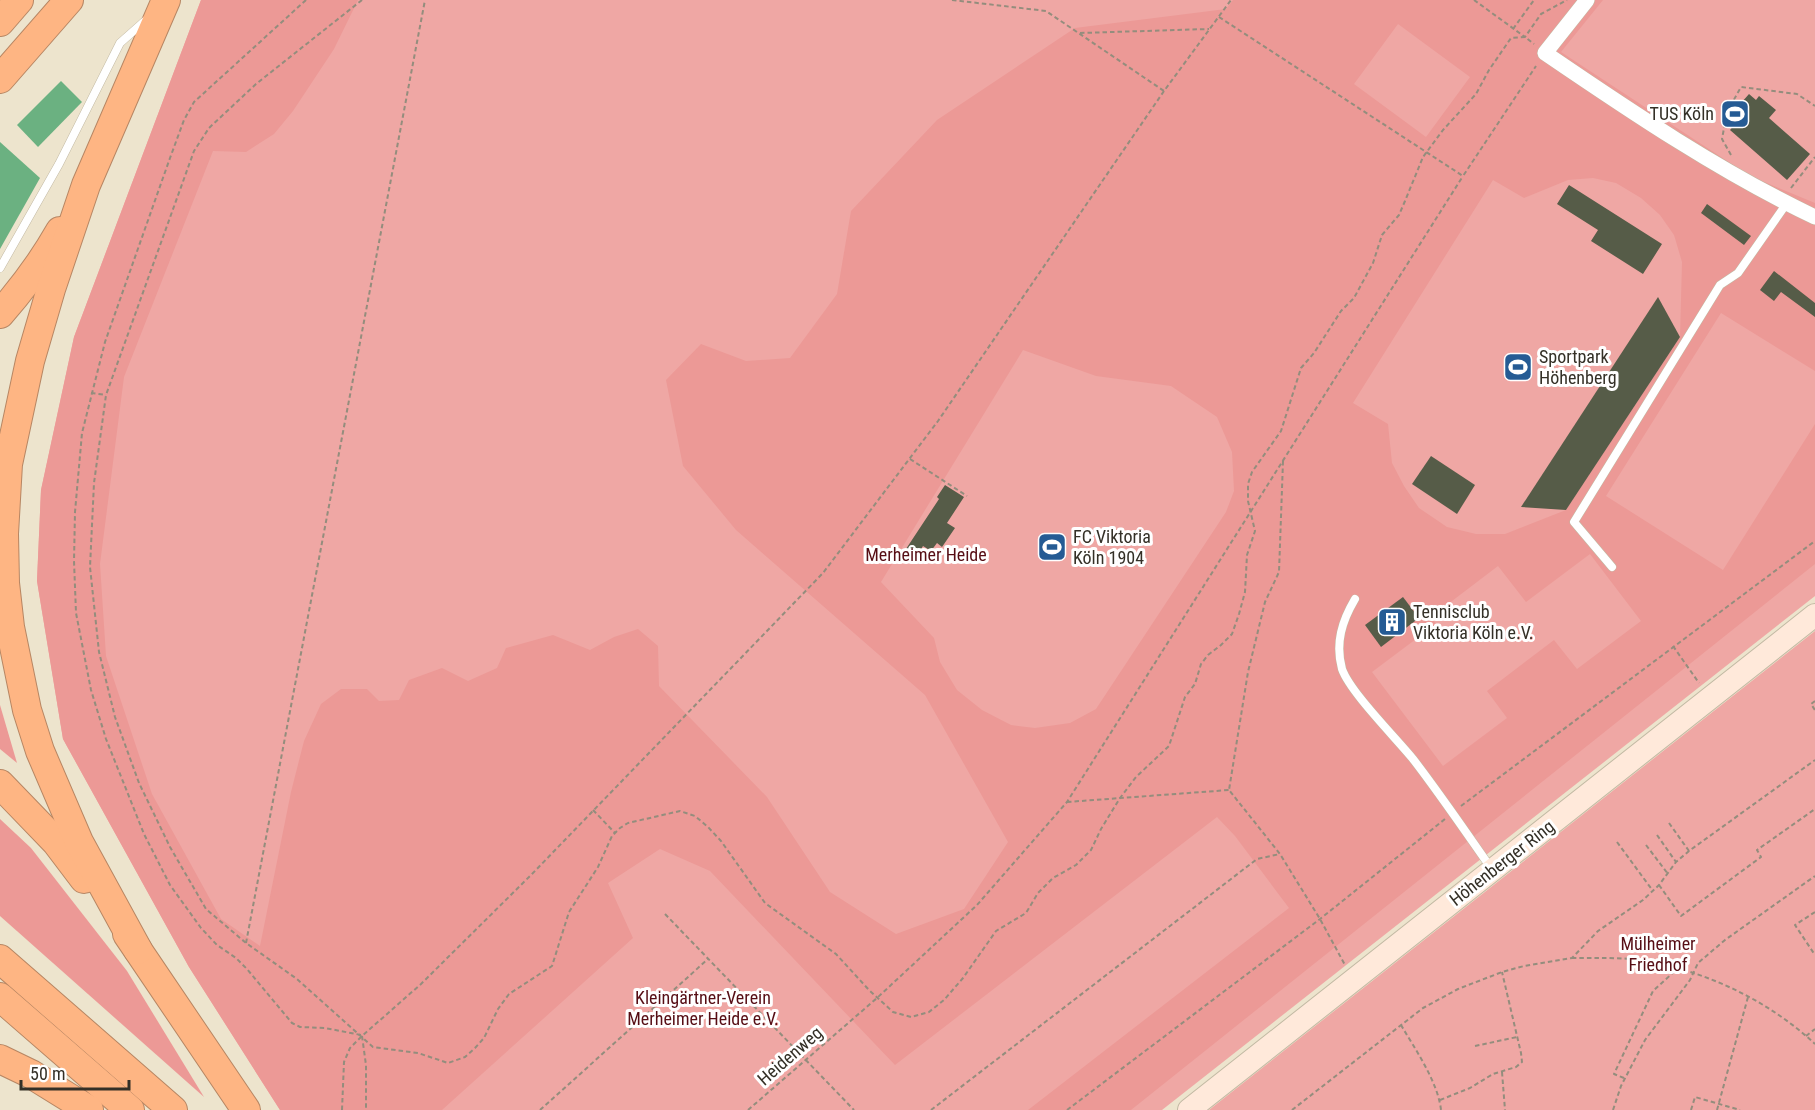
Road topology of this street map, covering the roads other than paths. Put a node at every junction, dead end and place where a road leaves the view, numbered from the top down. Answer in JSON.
{"nodes":[{"id":1,"x":20,"y":0,"type":"edge"},
{"id":2,"x":69,"y":0,"type":"edge"},
{"id":3,"x":166,"y":0,"type":"edge"},
{"id":4,"x":1587,"y":0,"type":"edge"},
{"id":5,"x":0,"y":22,"type":"edge"},
{"id":6,"x":0,"y":79,"type":"edge"},
{"id":7,"x":86,"y":185,"type":"junction"},
{"id":8,"x":1785,"y":201,"type":"junction"},
{"id":9,"x":1815,"y":217,"type":"edge"},
{"id":10,"x":0,"y":268,"type":"edge"},
{"id":11,"x":0,"y":314,"type":"edge"},
{"id":12,"x":1612,"y":567,"type":"dead end"},
{"id":13,"x":1355,"y":599,"type":"dead end"},
{"id":14,"x":1815,"y":615,"type":"edge"},
{"id":15,"x":0,"y":784,"type":"edge"},
{"id":16,"x":1493,"y":870,"type":"junction"},
{"id":17,"x":138,"y":950,"type":"junction"},
{"id":18,"x":0,"y":959,"type":"edge"},
{"id":19,"x":0,"y":997,"type":"edge"},
{"id":20,"x":0,"y":1059,"type":"edge"},
{"id":21,"x":89,"y":1110,"type":"edge"},
{"id":22,"x":130,"y":1110,"type":"edge"},
{"id":23,"x":173,"y":1110,"type":"edge"},
{"id":24,"x":246,"y":1110,"type":"edge"},
{"id":25,"x":1189,"y":1110,"type":"edge"}],
"edges":[{"from":1,"to":5,"type":"highway"},
{"from":2,"to":6,"type":"highway"},
{"from":3,"to":7,"type":"highway"},
{"from":3,"to":10,"type":"lane"},
{"from":4,"to":8,"type":"street"},
{"from":7,"to":11,"type":"highway"},
{"from":7,"to":17,"type":"highway"},
{"from":8,"to":9,"type":"street"},
{"from":8,"to":12,"type":"lane"},
{"from":13,"to":16,"type":"lane"},
{"from":14,"to":16,"type":"street","name":"Höhenberger Ring"},
{"from":15,"to":17,"type":"highway"},
{"from":16,"to":25,"type":"street","name":"Höhenberger Ring"},
{"from":17,"to":24,"type":"highway"},
{"from":18,"to":23,"type":"highway"},
{"from":19,"to":22,"type":"highway"},
{"from":20,"to":21,"type":"highway"}]}
